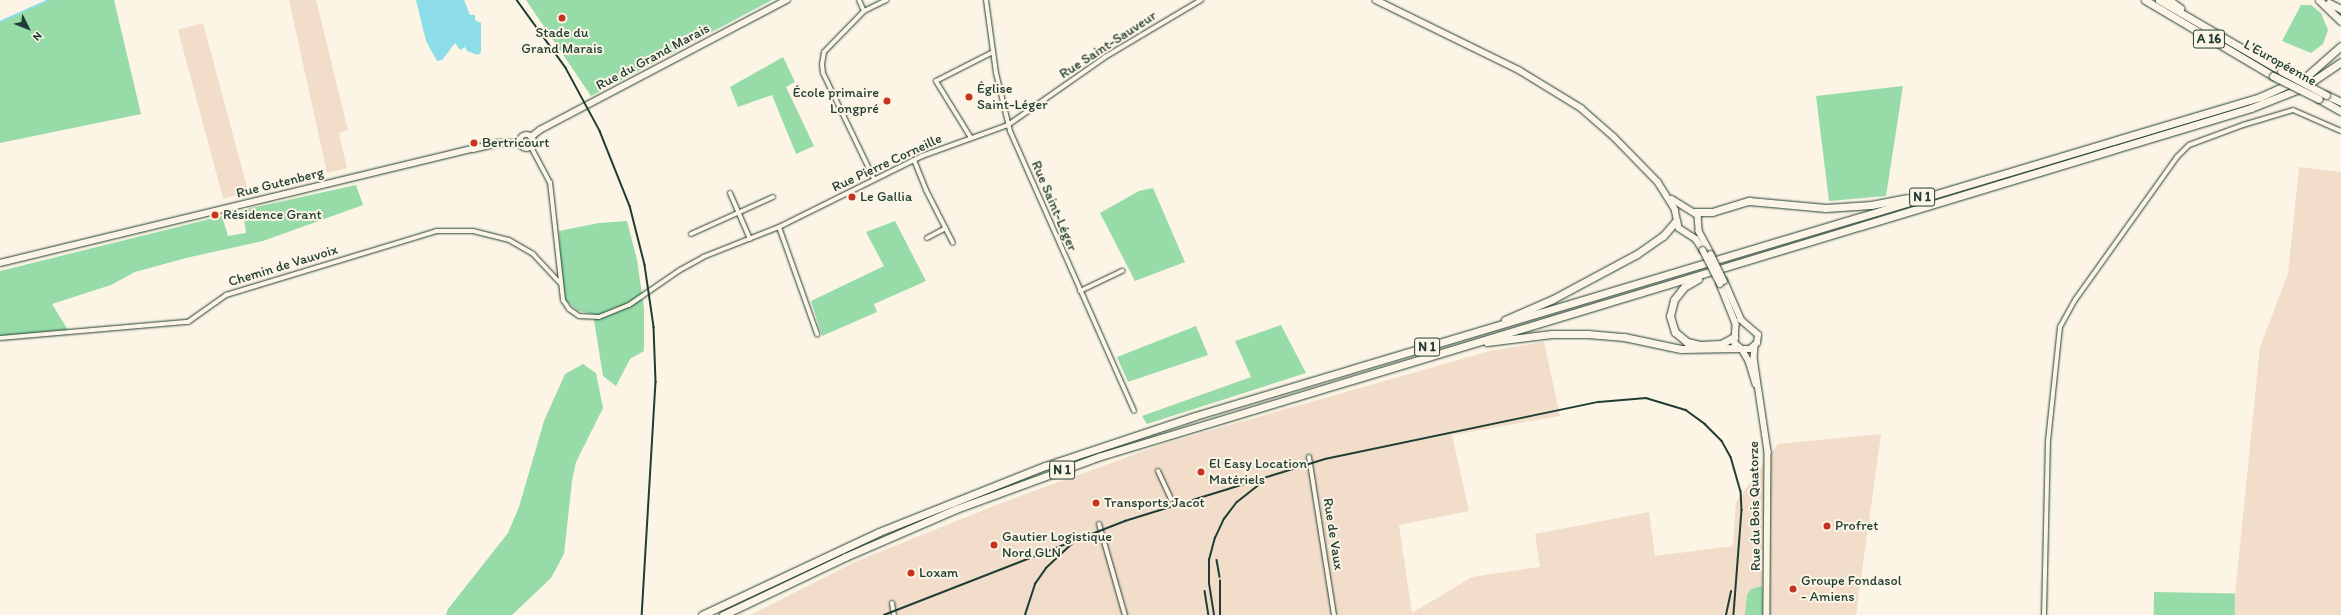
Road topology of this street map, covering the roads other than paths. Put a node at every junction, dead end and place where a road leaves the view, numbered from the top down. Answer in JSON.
{"nodes":[{"id":1,"x":787,"y":0,"type":"edge"},
{"id":2,"x":859,"y":0,"type":"edge"},
{"id":3,"x":887,"y":0,"type":"edge"},
{"id":4,"x":986,"y":0,"type":"edge"},
{"id":5,"x":1201,"y":0,"type":"edge"},
{"id":6,"x":1376,"y":0,"type":"edge"},
{"id":7,"x":2145,"y":0,"type":"edge"},
{"id":8,"x":2159,"y":0,"type":"edge"},
{"id":9,"x":2169,"y":0,"type":"edge"},
{"id":10,"x":2319,"y":0,"type":"edge"},
{"id":11,"x":2326,"y":0,"type":"edge"},
{"id":12,"x":2341,"y":9,"type":"edge"},
{"id":13,"x":864,"y":11,"type":"junction"},
{"id":14,"x":2341,"y":21,"type":"edge"},
{"id":15,"x":2220,"y":37,"type":"junction"},
{"id":16,"x":2341,"y":46,"type":"edge"},
{"id":17,"x":993,"y":52,"type":"junction"},
{"id":18,"x":2341,"y":62,"type":"edge"},
{"id":19,"x":2341,"y":102,"type":"edge"},
{"id":20,"x":2341,"y":110,"type":"edge"},
{"id":21,"x":1008,"y":124,"type":"junction"},
{"id":22,"x":2341,"y":132,"type":"edge"},
{"id":23,"x":531,"y":137,"type":"junction"},
{"id":24,"x":971,"y":138,"type":"junction"},
{"id":25,"x":520,"y":143,"type":"junction"},
{"id":26,"x":531,"y":148,"type":"junction"},
{"id":27,"x":914,"y":160,"type":"junction"},
{"id":28,"x":874,"y":179,"type":"junction"},
{"id":29,"x":1952,"y":188,"type":"junction"},
{"id":30,"x":730,"y":193,"type":"dead end"},
{"id":31,"x":773,"y":197,"type":"dead end"},
{"id":32,"x":1670,"y":197,"type":"junction"},
{"id":33,"x":1692,"y":211,"type":"junction"},
{"id":34,"x":738,"y":212,"type":"junction"},
{"id":35,"x":1677,"y":219,"type":"junction"},
{"id":36,"x":779,"y":227,"type":"junction"},
{"id":37,"x":1698,"y":227,"type":"junction"},
{"id":38,"x":946,"y":228,"type":"junction"},
{"id":39,"x":1688,"y":232,"type":"junction"},
{"id":40,"x":691,"y":234,"type":"dead end"},
{"id":41,"x":927,"y":238,"type":"dead end"},
{"id":42,"x":750,"y":239,"type":"junction"},
{"id":43,"x":953,"y":243,"type":"dead end"},
{"id":44,"x":0,"y":263,"type":"edge"},
{"id":45,"x":1724,"y":267,"type":"junction"},
{"id":46,"x":1122,"y":271,"type":"dead end"},
{"id":47,"x":1722,"y":282,"type":"junction"},
{"id":48,"x":560,"y":283,"type":"junction"},
{"id":49,"x":1080,"y":291,"type":"junction"},
{"id":50,"x":1749,"y":326,"type":"junction"},
{"id":51,"x":1492,"y":327,"type":"junction"},
{"id":52,"x":817,"y":334,"type":"dead end"},
{"id":53,"x":1736,"y":334,"type":"junction"},
{"id":54,"x":0,"y":338,"type":"edge"},
{"id":55,"x":1467,"y":345,"type":"junction"},
{"id":56,"x":1755,"y":347,"type":"junction"},
{"id":57,"x":1741,"y":348,"type":"junction"},
{"id":58,"x":1760,"y":396,"type":"junction"},
{"id":59,"x":1134,"y":411,"type":"dead end"},
{"id":60,"x":1309,"y":457,"type":"dead end"},
{"id":61,"x":1158,"y":472,"type":"dead end"},
{"id":62,"x":1171,"y":499,"type":"dead end"},
{"id":63,"x":1100,"y":524,"type":"dead end"},
{"id":64,"x":892,"y":603,"type":"dead end"},
{"id":65,"x":702,"y":615,"type":"edge"},
{"id":66,"x":723,"y":615,"type":"edge"},
{"id":67,"x":894,"y":615,"type":"edge"},
{"id":68,"x":1125,"y":615,"type":"edge"},
{"id":69,"x":1334,"y":615,"type":"edge"},
{"id":70,"x":1767,"y":615,"type":"edge"},
{"id":71,"x":2044,"y":615,"type":"edge"}],
"edges":[{"from":1,"to":23,"type":"main road","name":"Rue du Grand Marais"},
{"from":2,"to":13,"type":"street"},
{"from":3,"to":13,"type":"street"},
{"from":4,"to":17,"type":"street","name":"Rue Saint-Léger"},
{"from":5,"to":21,"type":"street","name":"Rue Saint-Sauveur"},
{"from":6,"to":32,"type":"main road"},
{"from":7,"to":20,"type":"highway","name":"L'Européenne","number":"A 16","bridge":true},
{"from":8,"to":15,"type":"highway","name":"L'Européenne","number":"A 16"},
{"from":9,"to":15,"type":"highway"},
{"from":10,"to":14,"type":"highway"},
{"from":11,"to":12,"type":"highway"},
{"from":13,"to":28,"type":"street"},
{"from":15,"to":19,"type":"highway","name":"L'Européenne","number":"A 16","bridge":true},
{"from":16,"to":29,"type":"highway","number":"N 1"},
{"from":17,"to":21,"type":"street","name":"Rue Saint-Léger"},
{"from":17,"to":24,"type":"street"},
{"from":18,"to":45,"type":"highway","number":"N 1"},
{"from":21,"to":24,"type":"street","name":"Rue Pierre Corneille"},
{"from":21,"to":49,"type":"street","name":"Rue Saint-Léger"},
{"from":22,"to":71,"type":"street"},
{"from":23,"to":25,"type":"main road"},
{"from":23,"to":26,"type":"main road"},
{"from":24,"to":27,"type":"street","name":"Rue Pierre Corneille"},
{"from":25,"to":26,"type":"main road"},
{"from":25,"to":44,"type":"main road","name":"Rue Gutenberg"},
{"from":26,"to":48,"type":"street","name":"Rue Pierre Corneille"},
{"from":27,"to":28,"type":"street","name":"Rue Pierre Corneille"},
{"from":27,"to":38,"type":"street"},
{"from":28,"to":36,"type":"street","name":"Rue Pierre Corneille"},
{"from":29,"to":33,"type":"highway"},
{"from":29,"to":51,"type":"highway","number":"N 1"},
{"from":30,"to":34,"type":"street"},
{"from":31,"to":34,"type":"street"},
{"from":32,"to":33,"type":"main road"},
{"from":32,"to":35,"type":"main road"},
{"from":33,"to":35,"type":"main road"},
{"from":33,"to":37,"type":"main road"},
{"from":34,"to":40,"type":"street"},
{"from":34,"to":42,"type":"street"},
{"from":35,"to":39,"type":"main road"},
{"from":35,"to":51,"type":"highway"},
{"from":36,"to":42,"type":"street","name":"Rue Pierre Corneille"},
{"from":36,"to":52,"type":"street"},
{"from":37,"to":39,"type":"main road"},
{"from":37,"to":47,"type":"main road","bridge":true},
{"from":38,"to":41,"type":"street"},
{"from":38,"to":43,"type":"street"},
{"from":39,"to":47,"type":"main road","bridge":true},
{"from":42,"to":48,"type":"street","name":"Rue Pierre Corneille"},
{"from":45,"to":53,"type":"highway"},
{"from":45,"to":55,"type":"highway","number":"N 1"},
{"from":46,"to":49,"type":"street"},
{"from":47,"to":50,"type":"main road"},
{"from":47,"to":53,"type":"main road"},
{"from":48,"to":54,"type":"street","name":"Chemin de Vauvoix"},
{"from":49,"to":59,"type":"street","name":"Rue Saint-Léger"},
{"from":50,"to":53,"type":"main road"},
{"from":50,"to":56,"type":"main road"},
{"from":51,"to":65,"type":"highway","number":"N 1"},
{"from":53,"to":57,"type":"main road"},
{"from":55,"to":57,"type":"highway"},
{"from":55,"to":66,"type":"highway","number":"N 1"},
{"from":56,"to":57,"type":"main road"},
{"from":56,"to":58,"type":"main road","name":"Rue du Bois Quatorze"},
{"from":57,"to":58,"type":"main road","name":"Rue du Bois Quatorze"},
{"from":58,"to":70,"type":"main road","name":"Rue du Bois Quatorze"},
{"from":60,"to":69,"type":"street","name":"Rue de Vaux"},
{"from":61,"to":62,"type":"street"},
{"from":63,"to":68,"type":"street"},
{"from":64,"to":67,"type":"street"}]}
